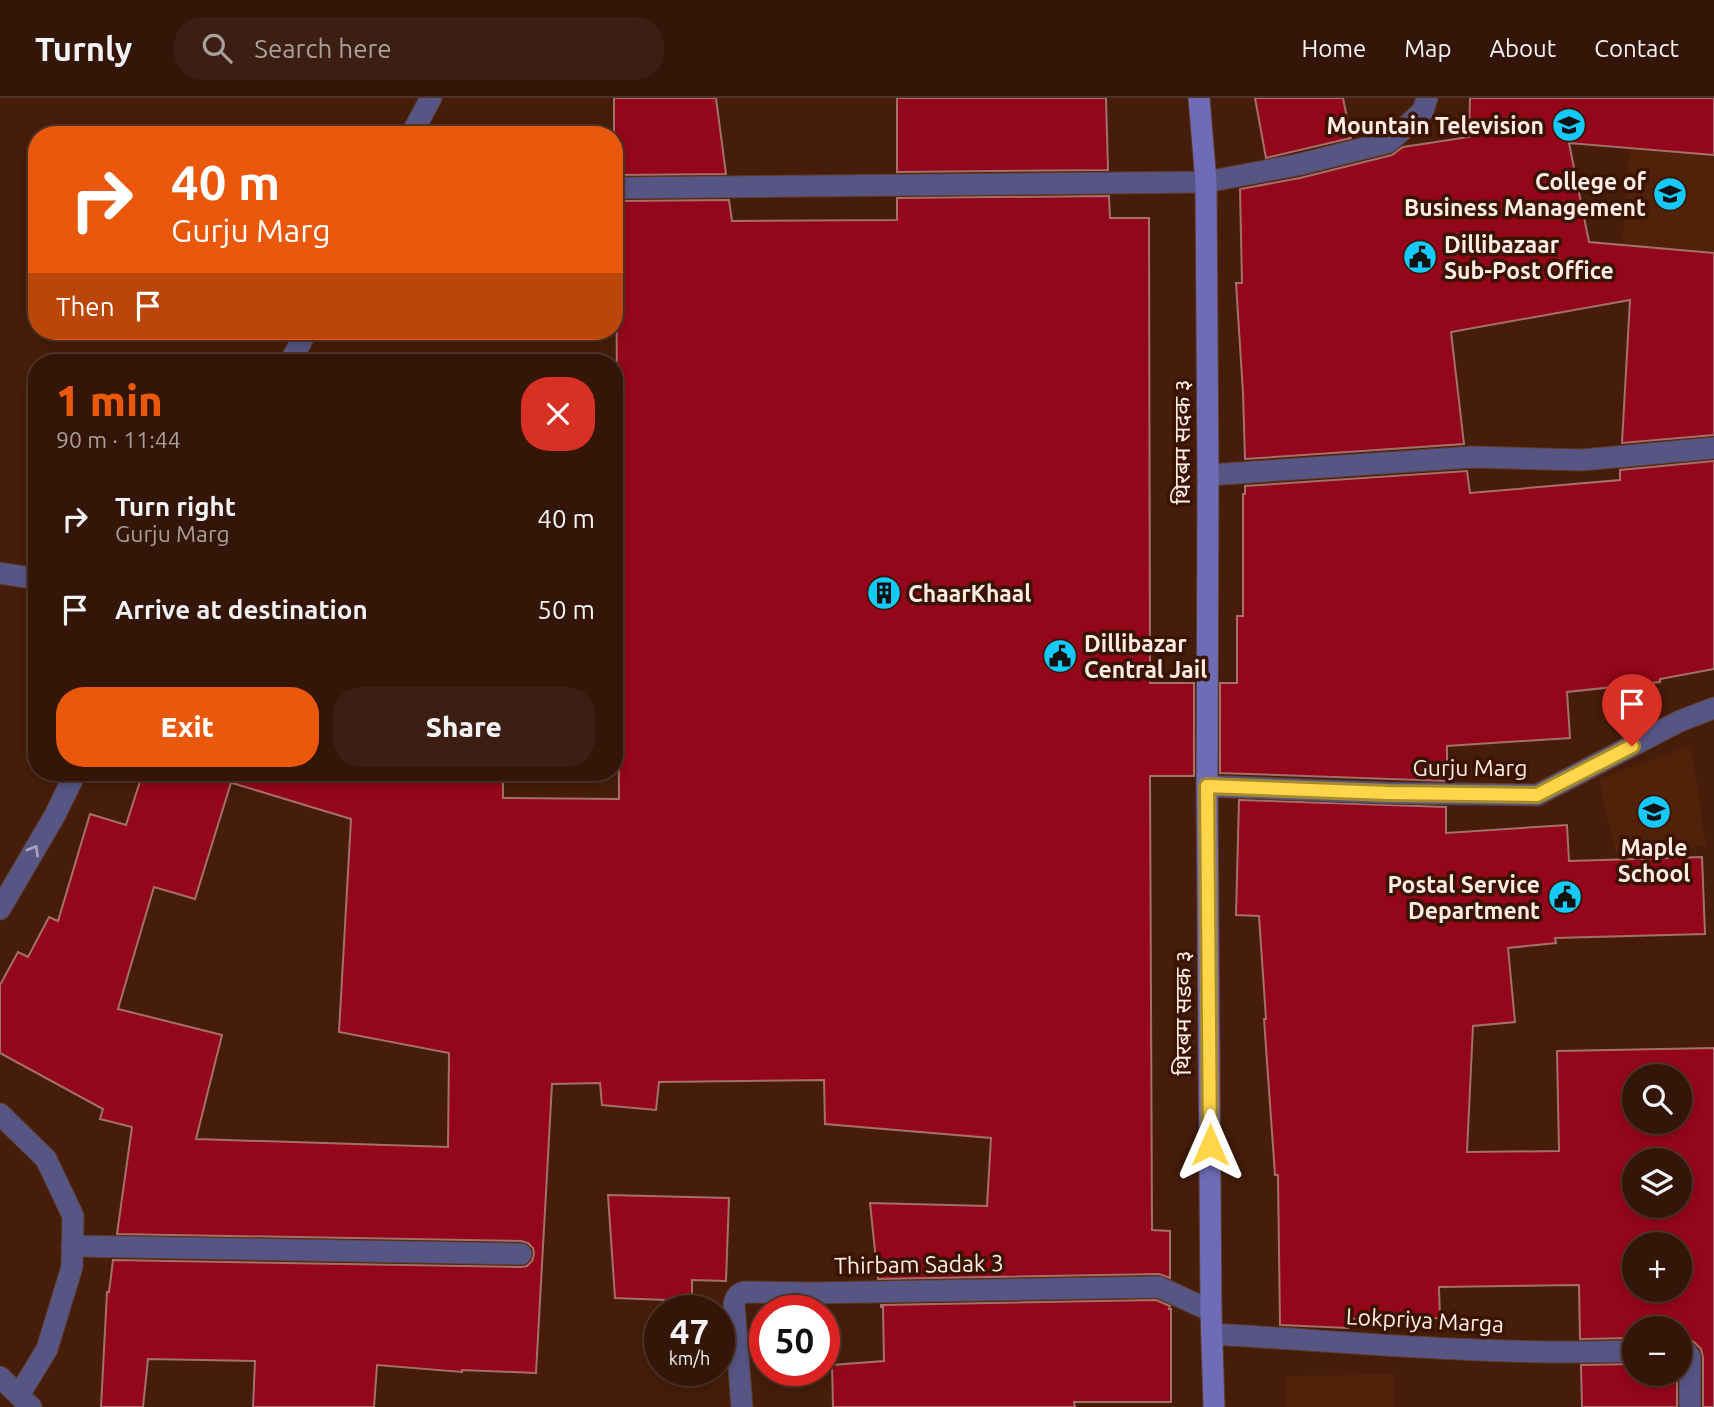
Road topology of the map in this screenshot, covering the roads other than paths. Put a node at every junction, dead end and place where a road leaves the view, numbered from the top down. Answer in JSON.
{"nodes":[{"id":1,"x":431,"y":98,"type":"edge"},
{"id":2,"x":1199,"y":98,"type":"edge"},
{"id":3,"x":1422,"y":102,"type":"edge"},
{"id":4,"x":416,"y":126,"type":"edge"},
{"id":5,"x":1206,"y":182,"type":"junction"},
{"id":6,"x":623,"y":188,"type":"edge"},
{"id":7,"x":1714,"y":448,"type":"edge"},
{"id":8,"x":1208,"y":475,"type":"junction"},
{"id":9,"x":0,"y":573,"type":"edge"},
{"id":10,"x":28,"y":578,"type":"edge"},
{"id":11,"x":1714,"y":708,"type":"edge"},
{"id":12,"x":72,"y":781,"type":"edge"},
{"id":13,"x":1207,"y":786,"type":"junction"},
{"id":14,"x":0,"y":909,"type":"edge"},
{"id":15,"x":0,"y":1114,"type":"edge"},
{"id":16,"x":72,"y":1246,"type":"junction"},
{"id":17,"x":521,"y":1254,"type":"dead end"},
{"id":18,"x":1211,"y":1311,"type":"junction"},
{"id":19,"x":1212,"y":1334,"type":"junction"},
{"id":20,"x":1622,"y":1351,"type":"edge"},
{"id":21,"x":0,"y":1377,"type":"edge"},
{"id":22,"x":1690,"y":1386,"type":"edge"},
{"id":23,"x":25,"y":1401,"type":"edge"},
{"id":24,"x":742,"y":1407,"type":"edge"},
{"id":25,"x":1214,"y":1407,"type":"edge"},
{"id":26,"x":1690,"y":1407,"type":"edge"}],
"edges":[{"from":1,"to":4,"type":"street"},
{"from":2,"to":5,"type":"main road","name":"थिरबम सदक ३"},
{"from":3,"to":5,"type":"street"},
{"from":5,"to":6,"type":"street"},
{"from":5,"to":8,"type":"main road","name":"थिरबम सदक ३"},
{"from":7,"to":8,"type":"street"},
{"from":8,"to":13,"type":"main road","name":"थिरबम सदक ३"},
{"from":9,"to":10,"type":"street"},
{"from":11,"to":13,"type":"street","name":"Gurju Marg"},
{"from":14,"to":12,"type":"street","one_way":true},
{"from":13,"to":18,"type":"main road","name":"थिरबम सडक ३"},
{"from":15,"to":16,"type":"street"},
{"from":16,"to":17,"type":"street"},
{"from":16,"to":23,"type":"street"},
{"from":18,"to":19,"type":"main road","name":"थिरबम सडक ३"},
{"from":18,"to":24,"type":"street","name":"Thirbam Sadak 3"},
{"from":19,"to":20,"type":"street","name":"Lokpriya Marga"},
{"from":19,"to":25,"type":"main road","name":"थिरबम सडक ३"},
{"from":21,"to":23,"type":"street"},
{"from":22,"to":26,"type":"street"}]}
